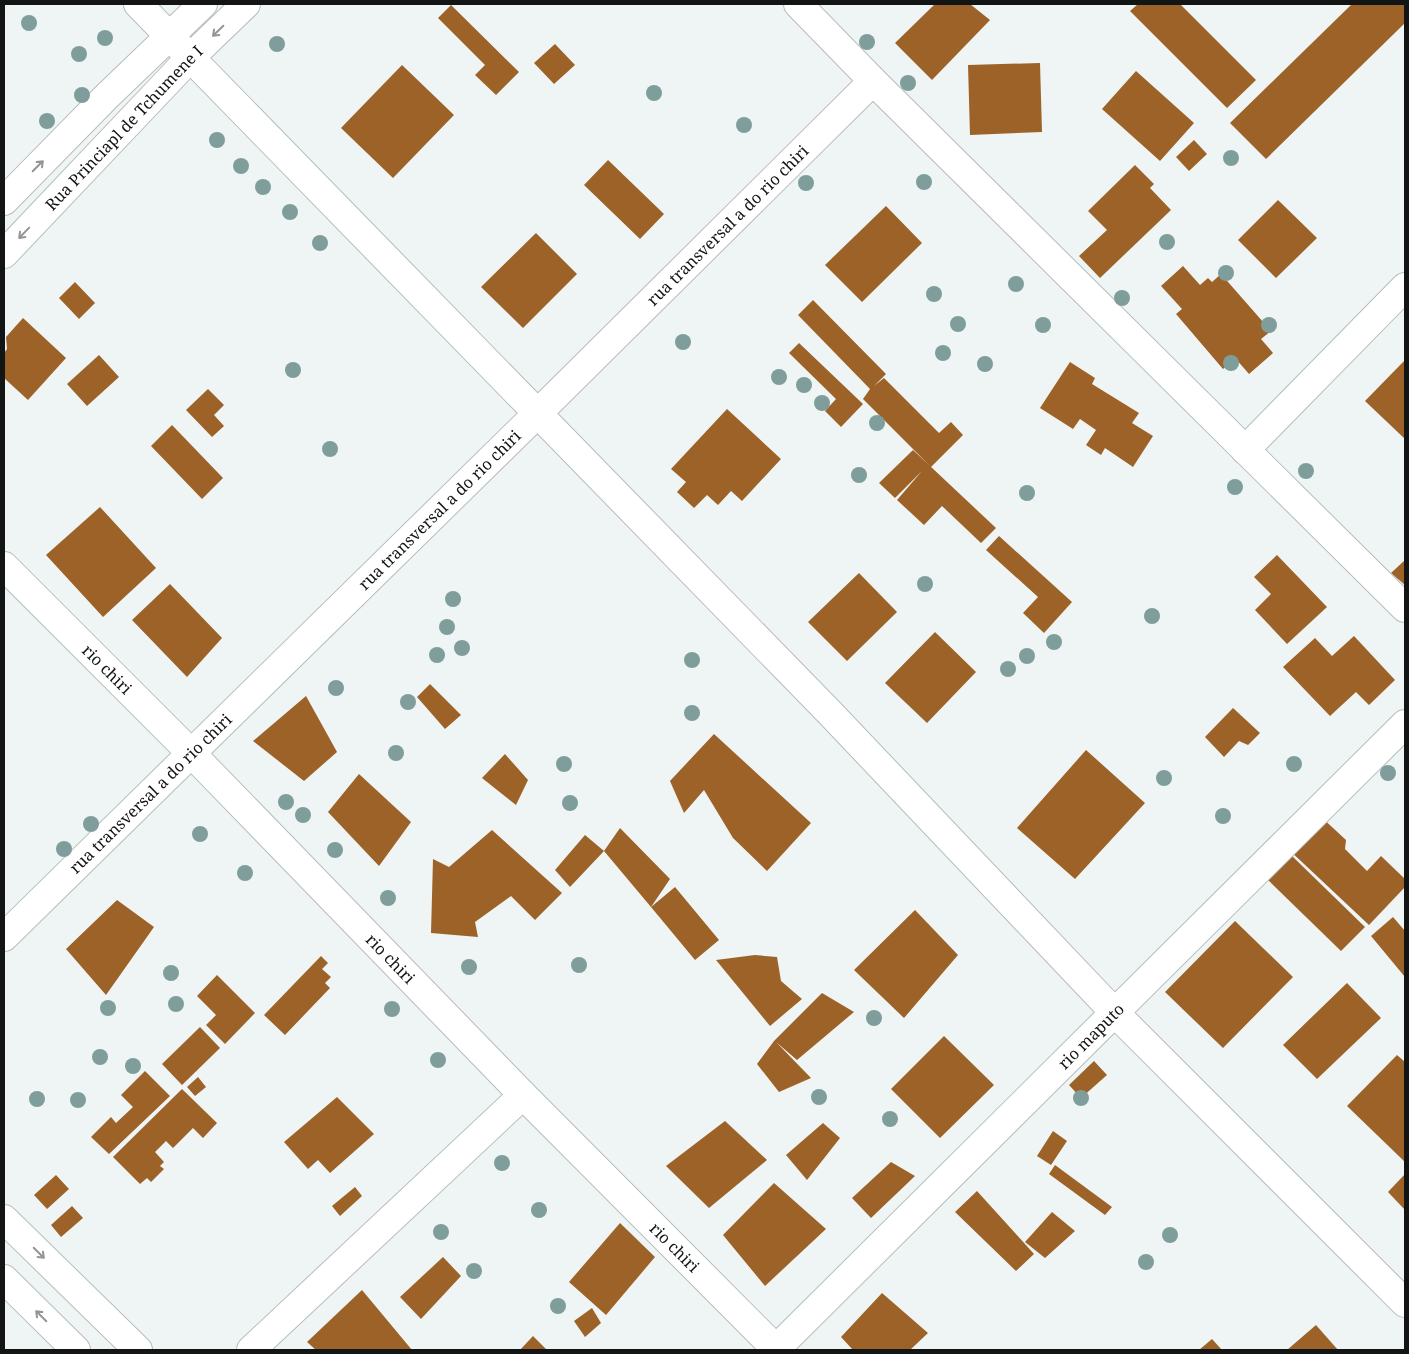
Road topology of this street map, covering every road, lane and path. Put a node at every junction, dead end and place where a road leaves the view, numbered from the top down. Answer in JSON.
{"nodes":[{"id":1,"x":138,"y":4,"type":"edge"},
{"id":2,"x":203,"y":4,"type":"edge"},
{"id":3,"x":246,"y":4,"type":"edge"},
{"id":4,"x":798,"y":4,"type":"edge"},
{"id":5,"x":170,"y":36,"type":"junction"},
{"id":6,"x":190,"y":58,"type":"junction"},
{"id":7,"x":874,"y":81,"type":"junction"},
{"id":8,"x":4,"y":201,"type":"edge"},
{"id":9,"x":4,"y":254,"type":"edge"},
{"id":10,"x":1405,"y":287,"type":"edge"},
{"id":11,"x":538,"y":413,"type":"junction"},
{"id":12,"x":1245,"y":450,"type":"junction"},
{"id":13,"x":4,"y":566,"type":"edge"},
{"id":14,"x":1405,"y":608,"type":"edge"},
{"id":15,"x":1405,"y":724,"type":"edge"},
{"id":16,"x":191,"y":753,"type":"junction"},
{"id":17,"x":4,"y":937,"type":"edge"},
{"id":18,"x":1115,"y":1013,"type":"junction"},
{"id":19,"x":523,"y":1095,"type":"junction"},
{"id":20,"x":4,"y":1219,"type":"edge"},
{"id":21,"x":4,"y":1279,"type":"edge"},
{"id":22,"x":1405,"y":1303,"type":"edge"},
{"id":23,"x":76,"y":1350,"type":"edge"},
{"id":24,"x":138,"y":1350,"type":"edge"},
{"id":25,"x":250,"y":1350,"type":"edge"},
{"id":26,"x":777,"y":1350,"type":"edge"}],
"edges":[{"from":1,"to":5,"type":"street"},
{"from":2,"to":5,"type":"street","name":"Rua Princiapl de Tchumene I"},
{"from":3,"to":6,"type":"street","name":"Rua Princiapl de Tchumene I","one_way":true},
{"from":4,"to":7,"type":"street"},
{"from":5,"to":6,"type":"street"},
{"from":8,"to":5,"type":"street","name":"Rua Princiapl de Tchumene I","one_way":true},
{"from":6,"to":9,"type":"street","name":"Rua Princiapl de Tchumene I","one_way":true},
{"from":6,"to":11,"type":"street"},
{"from":7,"to":11,"type":"street","name":"rua transversal a do rio chiri"},
{"from":7,"to":12,"type":"street"},
{"from":10,"to":12,"type":"street"},
{"from":11,"to":16,"type":"street","name":"rua transversal a do rio chiri"},
{"from":11,"to":18,"type":"street"},
{"from":12,"to":14,"type":"street"},
{"from":13,"to":16,"type":"street","name":"rio chiri"},
{"from":15,"to":18,"type":"street","name":"rio maputo"},
{"from":16,"to":17,"type":"street","name":"rua transversal a do rio chiri"},
{"from":16,"to":19,"type":"street","name":"rio chiri"},
{"from":18,"to":22,"type":"street"},
{"from":18,"to":26,"type":"street","name":"rio maputo"},
{"from":19,"to":25,"type":"street"},
{"from":19,"to":26,"type":"street","name":"rio chiri"},
{"from":20,"to":24,"type":"street","one_way":true},
{"from":23,"to":21,"type":"street","one_way":true}]}
